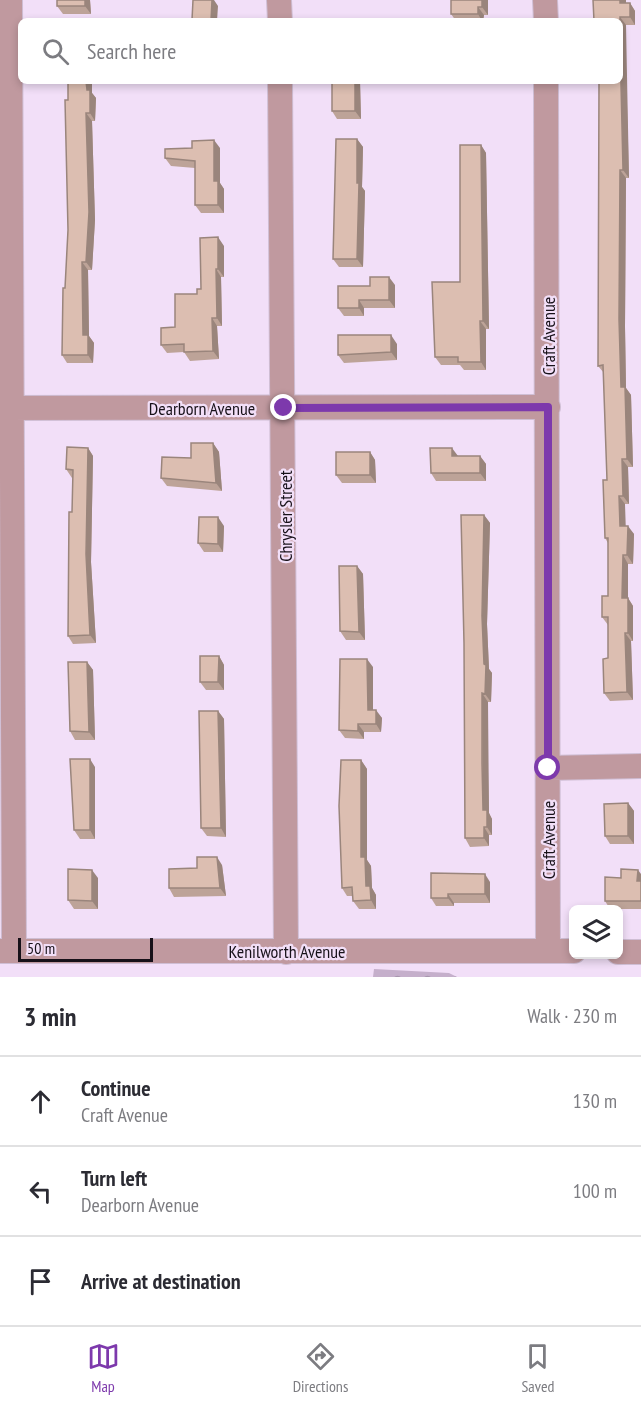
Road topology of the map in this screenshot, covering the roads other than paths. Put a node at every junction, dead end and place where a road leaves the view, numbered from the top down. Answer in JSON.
{"nodes":[{"id":1,"x":10,"y":0,"type":"edge"},
{"id":2,"x":279,"y":0,"type":"edge"},
{"id":3,"x":546,"y":0,"type":"edge"},
{"id":4,"x":280,"y":18,"type":"edge"},
{"id":5,"x":546,"y":18,"type":"edge"},
{"id":6,"x":280,"y":84,"type":"edge"},
{"id":7,"x":546,"y":84,"type":"edge"},
{"id":8,"x":548,"y":407,"type":"junction"},
{"id":9,"x":6,"y":408,"type":"edge"},
{"id":10,"x":284,"y":408,"type":"junction"},
{"id":11,"x":641,"y":766,"type":"edge"},
{"id":12,"x":548,"y":768,"type":"junction"},
{"id":13,"x":7,"y":951,"type":"edge"},
{"id":14,"x":548,"y":951,"type":"junction"},
{"id":15,"x":569,"y":951,"type":"edge"},
{"id":16,"x":286,"y":952,"type":"junction"},
{"id":17,"x":623,"y":952,"type":"edge"},
{"id":18,"x":641,"y":952,"type":"edge"}],
"edges":[{"from":1,"to":9,"type":"street"},
{"from":2,"to":4,"type":"street"},
{"from":3,"to":5,"type":"street"},
{"from":6,"to":10,"type":"street","name":"Chrysler Street"},
{"from":7,"to":8,"type":"street","name":"Craft Avenue"},
{"from":8,"to":10,"type":"street","name":"Dearborn Avenue"},
{"from":8,"to":12,"type":"street","name":"Craft Avenue"},
{"from":9,"to":10,"type":"street","name":"Dearborn Avenue"},
{"from":9,"to":13,"type":"street"},
{"from":10,"to":16,"type":"street","name":"Chrysler Street"},
{"from":11,"to":12,"type":"street"},
{"from":12,"to":14,"type":"street","name":"Craft Avenue"},
{"from":13,"to":16,"type":"street","name":"Kenilworth Avenue"},
{"from":14,"to":15,"type":"street","name":"Kenilworth Avenue"},
{"from":14,"to":16,"type":"street","name":"Kenilworth Avenue"},
{"from":17,"to":18,"type":"street"}]}
